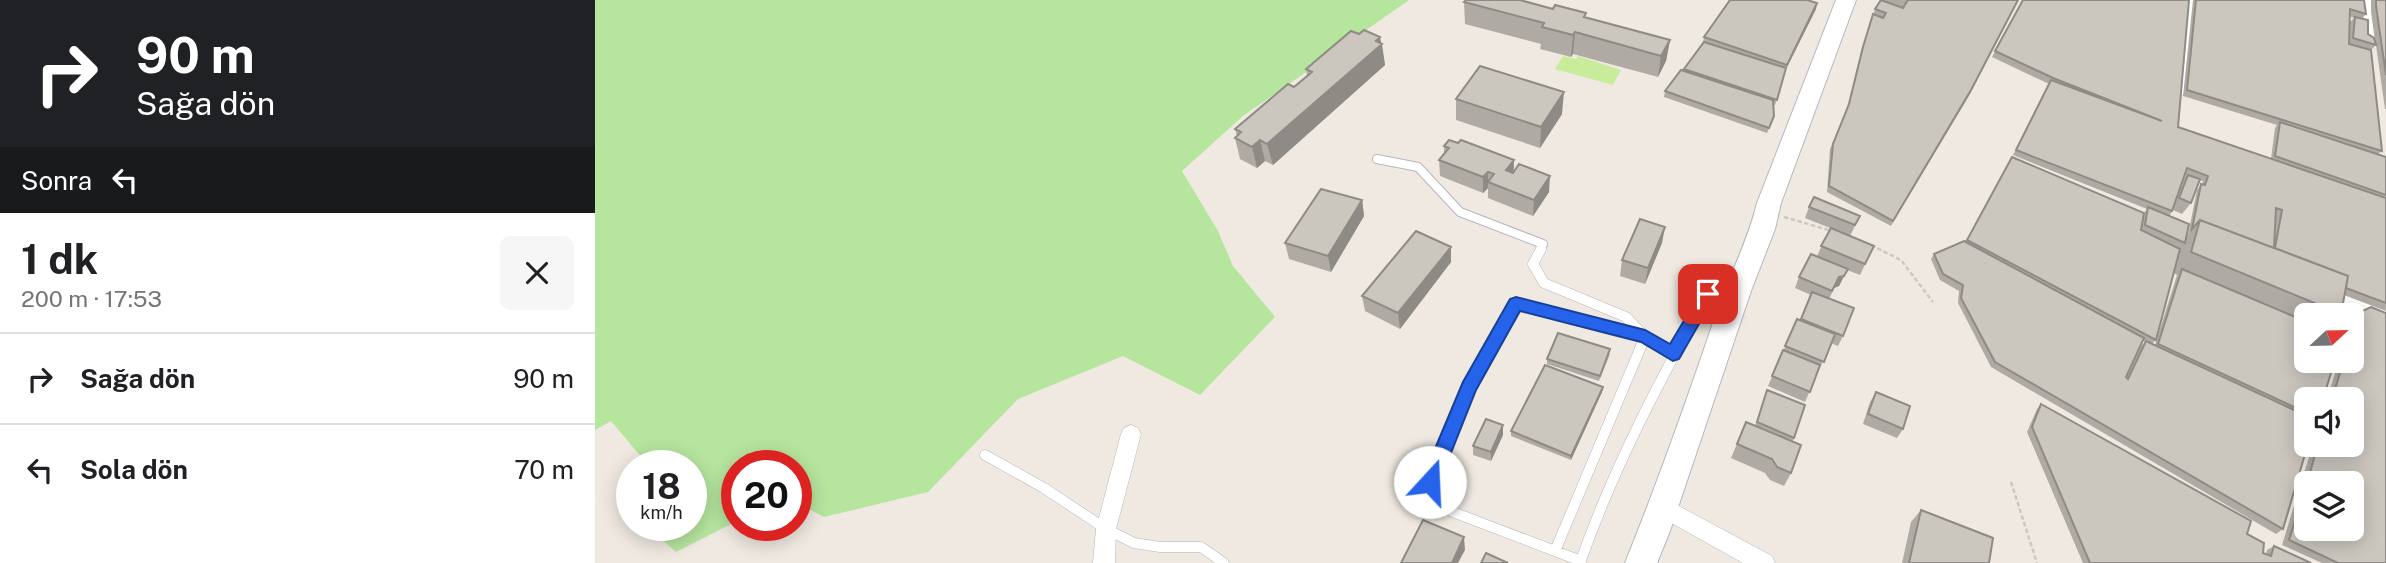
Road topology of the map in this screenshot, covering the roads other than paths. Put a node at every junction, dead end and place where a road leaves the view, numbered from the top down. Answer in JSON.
{"nodes":[{"id":1,"x":1846,"y":0,"type":"edge"},
{"id":2,"x":2190,"y":0,"type":"edge"},
{"id":3,"x":2364,"y":0,"type":"edge"},
{"id":4,"x":2370,"y":54,"type":"edge"},
{"id":5,"x":2181,"y":94,"type":"edge"},
{"id":6,"x":1377,"y":159,"type":"dead end"},
{"id":7,"x":2310,"y":286,"type":"edge"},
{"id":8,"x":1736,"y":293,"type":"junction"},
{"id":9,"x":2386,"y":315,"type":"edge"},
{"id":10,"x":1645,"y":337,"type":"junction"},
{"id":11,"x":1673,"y":354,"type":"junction"},
{"id":12,"x":1131,"y":434,"type":"dead end"},
{"id":13,"x":985,"y":455,"type":"dead end"},
{"id":14,"x":1664,"y":508,"type":"junction"},
{"id":15,"x":1106,"y":529,"type":"junction"},
{"id":16,"x":1555,"y":551,"type":"junction"},
{"id":17,"x":1580,"y":562,"type":"edge"},
{"id":18,"x":1104,"y":563,"type":"edge"},
{"id":19,"x":1224,"y":563,"type":"edge"},
{"id":20,"x":1641,"y":563,"type":"edge"},
{"id":21,"x":1764,"y":563,"type":"edge"}],
"edges":[{"from":1,"to":8,"type":"main road"},
{"from":2,"to":5,"type":"street"},
{"from":3,"to":4,"type":"street"},
{"from":6,"to":10,"type":"lane"},
{"from":7,"to":9,"type":"street"},
{"from":8,"to":11,"type":"lane"},
{"from":8,"to":14,"type":"main road"},
{"from":10,"to":11,"type":"lane"},
{"from":10,"to":16,"type":"lane"},
{"from":10,"to":16,"type":"lane"},
{"from":11,"to":17,"type":"lane"},
{"from":12,"to":15,"type":"street"},
{"from":13,"to":15,"type":"lane"},
{"from":14,"to":20,"type":"main road"},
{"from":14,"to":21,"type":"street"},
{"from":15,"to":18,"type":"street"},
{"from":15,"to":19,"type":"lane"},
{"from":16,"to":17,"type":"lane"}]}
